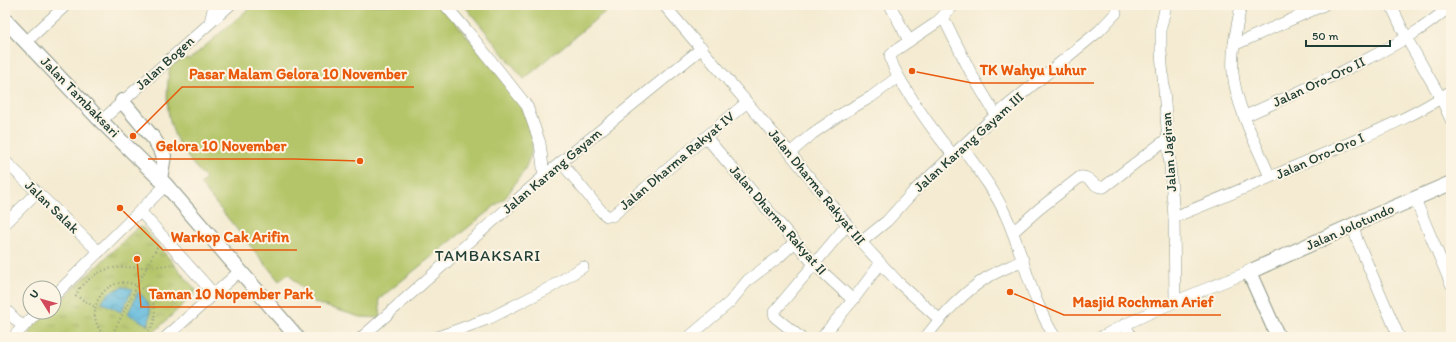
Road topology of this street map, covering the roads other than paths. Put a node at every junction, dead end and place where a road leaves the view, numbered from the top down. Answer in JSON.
{"nodes":[{"id":1,"x":66,"y":5,"type":"edge"},
{"id":2,"x":214,"y":5,"type":"edge"},
{"id":3,"x":230,"y":5,"type":"edge"},
{"id":4,"x":445,"y":5,"type":"edge"},
{"id":5,"x":664,"y":5,"type":"edge"},
{"id":6,"x":890,"y":5,"type":"edge"},
{"id":7,"x":954,"y":5,"type":"edge"},
{"id":8,"x":1166,"y":5,"type":"edge"},
{"id":9,"x":1241,"y":5,"type":"edge"},
{"id":10,"x":1324,"y":5,"type":"edge"},
{"id":11,"x":1391,"y":5,"type":"edge"},
{"id":12,"x":1451,"y":5,"type":"edge"},
{"id":13,"x":1116,"y":13,"type":"dead end"},
{"id":14,"x":943,"y":17,"type":"junction"},
{"id":15,"x":5,"y":20,"type":"edge"},
{"id":16,"x":210,"y":22,"type":"junction"},
{"id":17,"x":1407,"y":39,"type":"junction"},
{"id":18,"x":909,"y":41,"type":"junction"},
{"id":19,"x":26,"y":42,"type":"junction"},
{"id":20,"x":1234,"y":46,"type":"junction"},
{"id":21,"x":702,"y":48,"type":"junction"},
{"id":22,"x":898,"y":77,"type":"junction"},
{"id":23,"x":1451,"y":91,"type":"edge"},
{"id":24,"x":1441,"y":98,"type":"junction"},
{"id":25,"x":122,"y":101,"type":"junction"},
{"id":26,"x":746,"y":103,"type":"junction"},
{"id":27,"x":996,"y":116,"type":"junction"},
{"id":28,"x":1245,"y":116,"type":"junction"},
{"id":29,"x":1451,"y":120,"type":"edge"},
{"id":30,"x":101,"y":121,"type":"junction"},
{"id":31,"x":706,"y":137,"type":"junction"},
{"id":32,"x":1168,"y":138,"type":"junction"},
{"id":33,"x":962,"y":147,"type":"junction"},
{"id":34,"x":790,"y":153,"type":"junction"},
{"id":35,"x":953,"y":155,"type":"junction"},
{"id":36,"x":5,"y":161,"type":"edge"},
{"id":37,"x":561,"y":162,"type":"junction"},
{"id":38,"x":544,"y":176,"type":"junction"},
{"id":39,"x":1270,"y":178,"type":"junction"},
{"id":40,"x":163,"y":182,"type":"junction"},
{"id":41,"x":1451,"y":184,"type":"edge"},
{"id":42,"x":37,"y":192,"type":"junction"},
{"id":43,"x":1415,"y":199,"type":"junction"},
{"id":44,"x":140,"y":211,"type":"junction"},
{"id":45,"x":1174,"y":217,"type":"junction"},
{"id":46,"x":5,"y":224,"type":"edge"},
{"id":47,"x":846,"y":225,"type":"junction"},
{"id":48,"x":1353,"y":225,"type":"junction"},
{"id":49,"x":1013,"y":232,"type":"junction"},
{"id":50,"x":795,"y":242,"type":"junction"},
{"id":51,"x":861,"y":242,"type":"junction"},
{"id":52,"x":99,"y":252,"type":"junction"},
{"id":53,"x":1023,"y":260,"type":"junction"},
{"id":54,"x":813,"y":264,"type":"junction"},
{"id":55,"x":880,"y":264,"type":"junction"},
{"id":56,"x":583,"y":267,"type":"dead end"},
{"id":57,"x":240,"y":271,"type":"junction"},
{"id":58,"x":1249,"y":272,"type":"junction"},
{"id":59,"x":1451,"y":284,"type":"edge"},
{"id":60,"x":62,"y":288,"type":"edge"},
{"id":61,"x":214,"y":294,"type":"junction"},
{"id":62,"x":852,"y":300,"type":"junction"},
{"id":63,"x":1174,"y":301,"type":"junction"},
{"id":64,"x":5,"y":309,"type":"edge"},
{"id":65,"x":939,"y":319,"type":"junction"},
{"id":66,"x":29,"y":320,"type":"edge"},
{"id":67,"x":1125,"y":324,"type":"junction"},
{"id":68,"x":23,"y":326,"type":"junction"},
{"id":69,"x":178,"y":333,"type":"edge"},
{"id":70,"x":14,"y":337,"type":"edge"},
{"id":71,"x":166,"y":337,"type":"edge"},
{"id":72,"x":297,"y":337,"type":"edge"},
{"id":73,"x":362,"y":337,"type":"edge"},
{"id":74,"x":438,"y":337,"type":"edge"},
{"id":75,"x":689,"y":337,"type":"edge"},
{"id":76,"x":800,"y":337,"type":"edge"},
{"id":77,"x":822,"y":337,"type":"edge"},
{"id":78,"x":926,"y":337,"type":"edge"},
{"id":79,"x":1055,"y":337,"type":"edge"},
{"id":80,"x":1101,"y":337,"type":"edge"},
{"id":81,"x":1131,"y":337,"type":"edge"},
{"id":82,"x":1278,"y":337,"type":"edge"},
{"id":83,"x":1399,"y":337,"type":"edge"}],
"edges":[{"from":1,"to":19,"type":"street"},
{"from":2,"to":16,"type":"street"},
{"from":3,"to":16,"type":"street","name":"Jalan Bogen"},
{"from":4,"to":38,"type":"street"},
{"from":5,"to":21,"type":"street"},
{"from":6,"to":18,"type":"street"},
{"from":7,"to":14,"type":"street"},
{"from":8,"to":32,"type":"street","name":"Jalan Jagiran"},
{"from":9,"to":20,"type":"street"},
{"from":10,"to":20,"type":"street"},
{"from":11,"to":17,"type":"street"},
{"from":12,"to":17,"type":"street","name":"Jalan Oro-Oro II"},
{"from":13,"to":27,"type":"street","name":"Jalan Karang Gayam III"},
{"from":14,"to":18,"type":"street"},
{"from":14,"to":27,"type":"street"},
{"from":15,"to":19,"type":"main road","name":"Jalan Tambaksari"},
{"from":16,"to":25,"type":"street","name":"Jalan Bogen"},
{"from":17,"to":24,"type":"street"},
{"from":17,"to":28,"type":"street","name":"Jalan Oro-Oro II"},
{"from":18,"to":22,"type":"street"},
{"from":19,"to":30,"type":"main road","name":"Jalan Tambaksari"},
{"from":20,"to":28,"type":"street"},
{"from":21,"to":26,"type":"street","name":"Jalan Dharma Rakyat III"},
{"from":21,"to":37,"type":"street","name":"Jalan Karang Gayam"},
{"from":22,"to":34,"type":"street"},
{"from":22,"to":35,"type":"street"},
{"from":23,"to":24,"type":"street","name":"Jalan Oro-Oro I"},
{"from":24,"to":29,"type":"street"},
{"from":24,"to":39,"type":"street","name":"Jalan Oro-Oro I"},
{"from":25,"to":30,"type":"street","name":"Jalan Bogen"},
{"from":25,"to":40,"type":"main road"},
{"from":26,"to":31,"type":"street","name":"Jalan Dharma Rakyat IV"},
{"from":26,"to":34,"type":"street","name":"Jalan Dharma Rakyat III"},
{"from":27,"to":33,"type":"street","name":"Jalan Karang Gayam III"},
{"from":28,"to":39,"type":"street"},
{"from":30,"to":40,"type":"main road","name":"Jalan Tambaksari"},
{"from":31,"to":37,"type":"street","name":"Jalan Dharma Rakyat IV"},
{"from":31,"to":50,"type":"street","name":"Jalan Dharma Rakyat II"},
{"from":32,"to":45,"type":"street","name":"Jalan Jagiran"},
{"from":32,"to":49,"type":"street"},
{"from":33,"to":35,"type":"street","name":"Jalan Karang Gayam III"},
{"from":33,"to":49,"type":"street"},
{"from":34,"to":47,"type":"street","name":"Jalan Dharma Rakyat III"},
{"from":35,"to":51,"type":"street","name":"Jalan Karang Gayam III"},
{"from":36,"to":42,"type":"street","name":"Jalan Salak"},
{"from":37,"to":38,"type":"street","name":"Jalan Karang Gayam"},
{"from":38,"to":73,"type":"street","name":"Jalan Karang Gayam"},
{"from":39,"to":45,"type":"street","name":"Jalan Oro-Oro I"},
{"from":40,"to":44,"type":"street"},
{"from":40,"to":57,"type":"main road","name":"Jalan Tambaksari"},
{"from":41,"to":43,"type":"main road","name":"Jalan Jolotundo"},
{"from":42,"to":46,"type":"street"},
{"from":42,"to":52,"type":"street","name":"Jalan Salak"},
{"from":43,"to":48,"type":"main road","name":"Jalan Jolotundo"},
{"from":43,"to":59,"type":"street"},
{"from":44,"to":52,"type":"street"},
{"from":44,"to":61,"type":"street"},
{"from":45,"to":63,"type":"street","name":"Jalan Jagiran"},
{"from":47,"to":51,"type":"street","name":"Jalan Dharma Rakyat III"},
{"from":47,"to":54,"type":"street"},
{"from":48,"to":58,"type":"main road","name":"Jalan Jolotundo"},
{"from":48,"to":83,"type":"street"},
{"from":49,"to":53,"type":"street"},
{"from":50,"to":54,"type":"street","name":"Jalan Dharma Rakyat II"},
{"from":50,"to":75,"type":"street"},
{"from":51,"to":55,"type":"street","name":"Jalan Dharma Rakyat III"},
{"from":52,"to":60,"type":"street"},
{"from":53,"to":65,"type":"street"},
{"from":53,"to":79,"type":"street"},
{"from":54,"to":62,"type":"street","name":"Jalan Dharma Rakyat II"},
{"from":54,"to":76,"type":"street"},
{"from":55,"to":62,"type":"street"},
{"from":55,"to":65,"type":"street","name":"Jalan Dharma Rakyat III"},
{"from":56,"to":74,"type":"street"},
{"from":57,"to":61,"type":"street"},
{"from":57,"to":72,"type":"main road","name":"Jalan Tambaksari"},
{"from":58,"to":63,"type":"street"},
{"from":58,"to":82,"type":"main road"},
{"from":61,"to":69,"type":"street"},
{"from":62,"to":77,"type":"street"},
{"from":63,"to":67,"type":"street"},
{"from":64,"to":68,"type":"street"},
{"from":65,"to":78,"type":"street"},
{"from":66,"to":68,"type":"street"},
{"from":67,"to":80,"type":"street"},
{"from":67,"to":81,"type":"street"},
{"from":68,"to":70,"type":"street"},
{"from":69,"to":71,"type":"street"}]}
